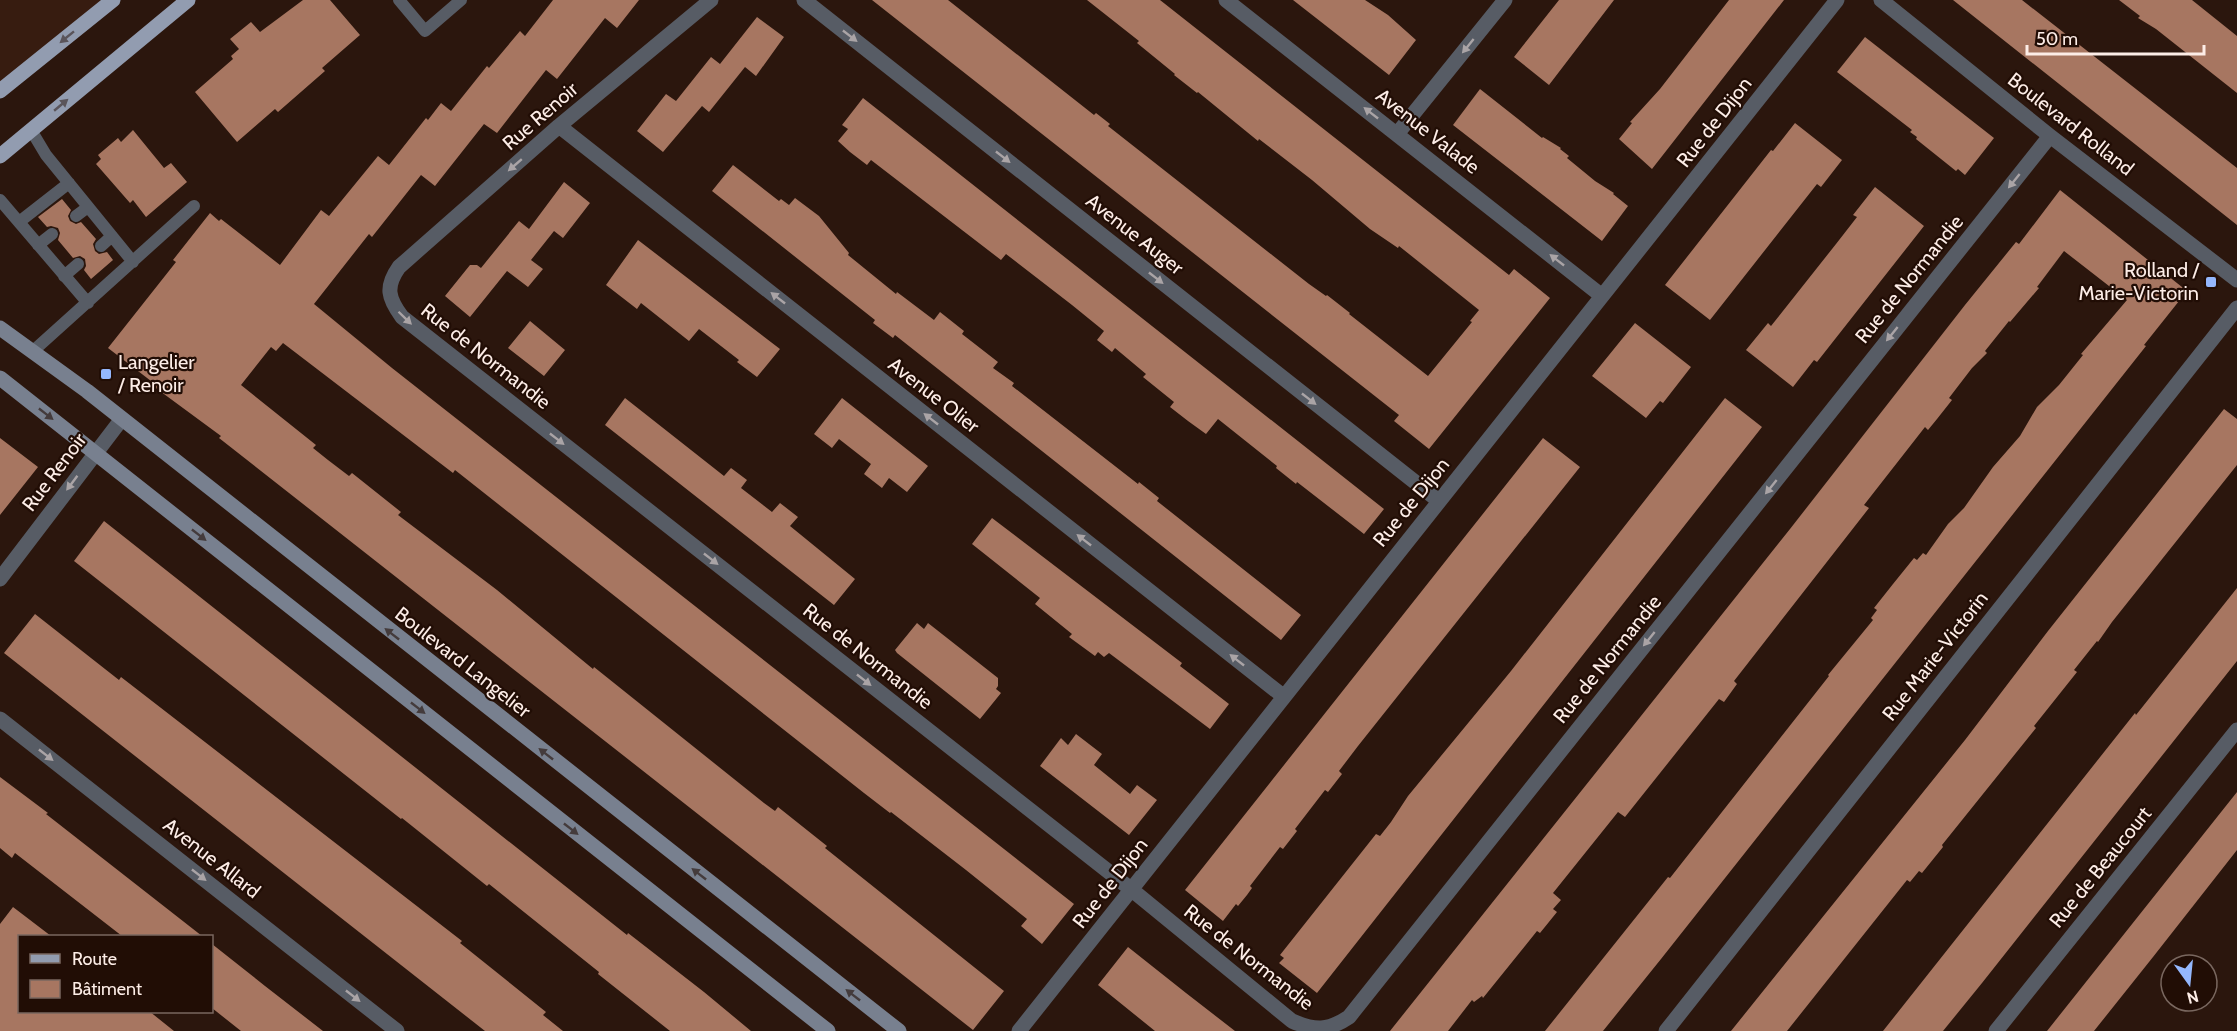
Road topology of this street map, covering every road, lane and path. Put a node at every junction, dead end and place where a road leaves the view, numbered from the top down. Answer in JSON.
{"nodes":[{"id":1,"x":113,"y":0,"type":"edge"},
{"id":2,"x":188,"y":0,"type":"edge"},
{"id":3,"x":399,"y":0,"type":"edge"},
{"id":4,"x":461,"y":0,"type":"edge"},
{"id":5,"x":711,"y":0,"type":"edge"},
{"id":6,"x":804,"y":0,"type":"edge"},
{"id":7,"x":1226,"y":0,"type":"edge"},
{"id":8,"x":1505,"y":0,"type":"edge"},
{"id":9,"x":1837,"y":0,"type":"edge"},
{"id":10,"x":1881,"y":0,"type":"edge"},
{"id":11,"x":0,"y":91,"type":"edge"},
{"id":12,"x":559,"y":126,"type":"junction"},
{"id":13,"x":31,"y":130,"type":"junction"},
{"id":14,"x":1397,"y":134,"type":"junction"},
{"id":15,"x":2050,"y":136,"type":"junction"},
{"id":16,"x":0,"y":156,"type":"edge"},
{"id":17,"x":69,"y":183,"type":"junction"},
{"id":18,"x":0,"y":201,"type":"edge"},
{"id":19,"x":194,"y":206,"type":"dead end"},
{"id":20,"x":88,"y":207,"type":"junction"},
{"id":21,"x":76,"y":216,"type":"dead end"},
{"id":22,"x":19,"y":222,"type":"junction"},
{"id":23,"x":52,"y":234,"type":"dead end"},
{"id":24,"x":112,"y":236,"type":"junction"},
{"id":25,"x":38,"y":245,"type":"junction"},
{"id":26,"x":101,"y":246,"type":"dead end"},
{"id":27,"x":133,"y":262,"type":"junction"},
{"id":28,"x":78,"y":264,"type":"dead end"},
{"id":29,"x":399,"y":267,"type":"joint"},
{"id":30,"x":64,"y":276,"type":"junction"},
{"id":31,"x":2237,"y":280,"type":"edge"},
{"id":32,"x":1602,"y":296,"type":"junction"},
{"id":33,"x":88,"y":303,"type":"junction"},
{"id":34,"x":2237,"y":308,"type":"edge"},
{"id":35,"x":0,"y":328,"type":"edge"},
{"id":36,"x":32,"y":352,"type":"junction"},
{"id":37,"x":0,"y":378,"type":"edge"},
{"id":38,"x":121,"y":420,"type":"junction"},
{"id":39,"x":95,"y":453,"type":"junction"},
{"id":40,"x":1439,"y":501,"type":"junction"},
{"id":41,"x":0,"y":579,"type":"edge"},
{"id":42,"x":1283,"y":696,"type":"junction"},
{"id":43,"x":0,"y":719,"type":"edge"},
{"id":44,"x":2237,"y":730,"type":"edge"},
{"id":45,"x":1132,"y":890,"type":"junction"},
{"id":46,"x":397,"y":1031,"type":"edge"},
{"id":47,"x":828,"y":1031,"type":"edge"},
{"id":48,"x":898,"y":1031,"type":"edge"},
{"id":49,"x":1019,"y":1031,"type":"edge"},
{"id":50,"x":1666,"y":1031,"type":"edge"},
{"id":51,"x":1996,"y":1031,"type":"edge"}],
"edges":[{"from":1,"to":11,"type":"main road","one_way":true},
{"from":13,"to":2,"type":"main road","one_way":true},
{"from":3,"to":4,"type":"lane"},
{"from":5,"to":12,"type":"street","name":"Rue Renoir"},
{"from":6,"to":40,"type":"street","name":"Avenue Auger","one_way":true},
{"from":14,"to":7,"type":"street","name":"Avenue Valade","one_way":true},
{"from":8,"to":14,"type":"street","one_way":true},
{"from":9,"to":32,"type":"street","name":"Rue de Dijon"},
{"from":10,"to":15,"type":"street","name":"Boulevard Rolland"},
{"from":12,"to":29,"type":"street","name":"Rue Renoir","one_way":true},
{"from":42,"to":12,"type":"street","name":"Avenue Olier","one_way":true},
{"from":13,"to":16,"type":"main road"},
{"from":13,"to":17,"type":"lane"},
{"from":32,"to":14,"type":"street","name":"Avenue Valade","one_way":true},
{"from":15,"to":31,"type":"street","name":"Boulevard Rolland"},
{"from":15,"to":45,"type":"street","name":"Rue de Normandie","one_way":true},
{"from":17,"to":20,"type":"lane"},
{"from":17,"to":22,"type":"lane"},
{"from":18,"to":22,"type":"lane"},
{"from":19,"to":27,"type":"lane"},
{"from":20,"to":21,"type":"lane"},
{"from":20,"to":24,"type":"lane"},
{"from":22,"to":25,"type":"lane"},
{"from":23,"to":25,"type":"lane"},
{"from":24,"to":26,"type":"lane"},
{"from":24,"to":27,"type":"lane"},
{"from":25,"to":30,"type":"lane"},
{"from":27,"to":33,"type":"lane"},
{"from":28,"to":30,"type":"lane"},
{"from":29,"to":45,"type":"street","name":"Rue de Normandie","one_way":true},
{"from":30,"to":33,"type":"lane"},
{"from":32,"to":40,"type":"street","name":"Rue de Dijon"},
{"from":33,"to":36,"type":"lane"},
{"from":34,"to":50,"type":"street","name":"Rue Marie-Victorin"},
{"from":35,"to":36,"type":"main road","name":"Boulevard Langelier"},
{"from":36,"to":38,"type":"main road","name":"Boulevard Langelier"},
{"from":37,"to":39,"type":"main road","one_way":true},
{"from":38,"to":39,"type":"street","name":"Rue Renoir"},
{"from":48,"to":38,"type":"main road","name":"Boulevard Langelier","one_way":true},
{"from":39,"to":41,"type":"street","name":"Rue Renoir","one_way":true},
{"from":39,"to":47,"type":"main road","one_way":true},
{"from":40,"to":42,"type":"street","name":"Rue de Dijon"},
{"from":42,"to":45,"type":"street","name":"Rue de Dijon"},
{"from":43,"to":46,"type":"street","name":"Avenue Allard","one_way":true},
{"from":44,"to":51,"type":"street","name":"Rue de Beaucourt"},
{"from":45,"to":49,"type":"street","name":"Rue de Dijon"}]}
